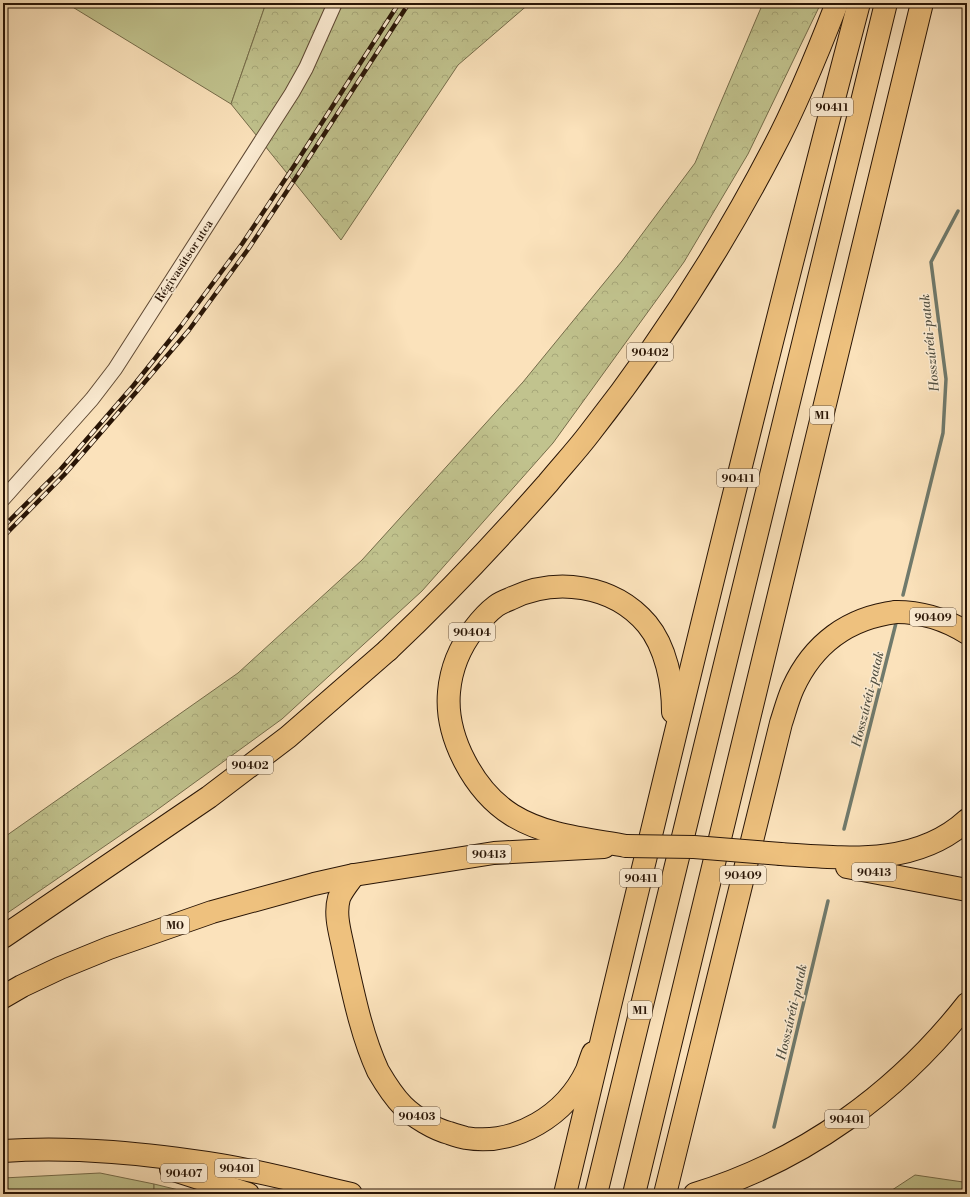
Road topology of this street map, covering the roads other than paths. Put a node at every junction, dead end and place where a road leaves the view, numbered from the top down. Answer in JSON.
{"nodes":[{"id":1,"x":335,"y":3,"type":"edge"},
{"id":2,"x":837,"y":3,"type":"edge"},
{"id":3,"x":859,"y":3,"type":"edge"},
{"id":4,"x":886,"y":3,"type":"edge"},
{"id":5,"x":922,"y":3,"type":"edge"},
{"id":6,"x":3,"y":499,"type":"edge"},
{"id":7,"x":967,"y":634,"type":"edge"},
{"id":8,"x":672,"y":745,"type":"junction"},
{"id":9,"x":967,"y":820,"type":"edge"},
{"id":10,"x":626,"y":846,"type":"junction"},
{"id":11,"x":781,"y":854,"type":"junction"},
{"id":12,"x":354,"y":875,"type":"junction"},
{"id":13,"x":967,"y":890,"type":"edge"},
{"id":14,"x":3,"y":937,"type":"edge"},
{"id":15,"x":3,"y":997,"type":"edge"},
{"id":16,"x":967,"y":1004,"type":"edge"},
{"id":17,"x":609,"y":1010,"type":"junction"},
{"id":18,"x":3,"y":1151,"type":"edge"},
{"id":19,"x":120,"y":1152,"type":"junction"},
{"id":20,"x":248,"y":1194,"type":"edge"},
{"id":21,"x":351,"y":1194,"type":"edge"},
{"id":22,"x":565,"y":1194,"type":"edge"},
{"id":23,"x":596,"y":1194,"type":"edge"},
{"id":24,"x":634,"y":1194,"type":"edge"},
{"id":25,"x":665,"y":1194,"type":"edge"},
{"id":26,"x":696,"y":1194,"type":"edge"}],
"edges":[{"from":1,"to":6,"type":"street","name":"Régivasútsor utca"},
{"from":2,"to":14,"type":"highway","number":"90402"},
{"from":3,"to":8,"type":"highway","number":"90411"},
{"from":4,"to":23,"type":"highway","number":"M1"},
{"from":5,"to":24,"type":"highway","number":"M1"},
{"from":7,"to":25,"type":"highway","number":"90409"},
{"from":8,"to":10,"type":"highway","number":"90404"},
{"from":8,"to":17,"type":"highway","number":"90411"},
{"from":9,"to":11,"type":"highway"},
{"from":10,"to":11,"type":"highway","number":"90413","bridge":true},
{"from":10,"to":12,"type":"highway","number":"90413"},
{"from":11,"to":13,"type":"highway","number":"90413"},
{"from":12,"to":15,"type":"highway","number":"M0"},
{"from":12,"to":17,"type":"highway","number":"90403"},
{"from":16,"to":26,"type":"highway","number":"90401"},
{"from":17,"to":22,"type":"highway","number":"90411"},
{"from":18,"to":19,"type":"highway","number":"90401"},
{"from":19,"to":20,"type":"highway","number":"90407"},
{"from":19,"to":21,"type":"highway","number":"90401"}]}
